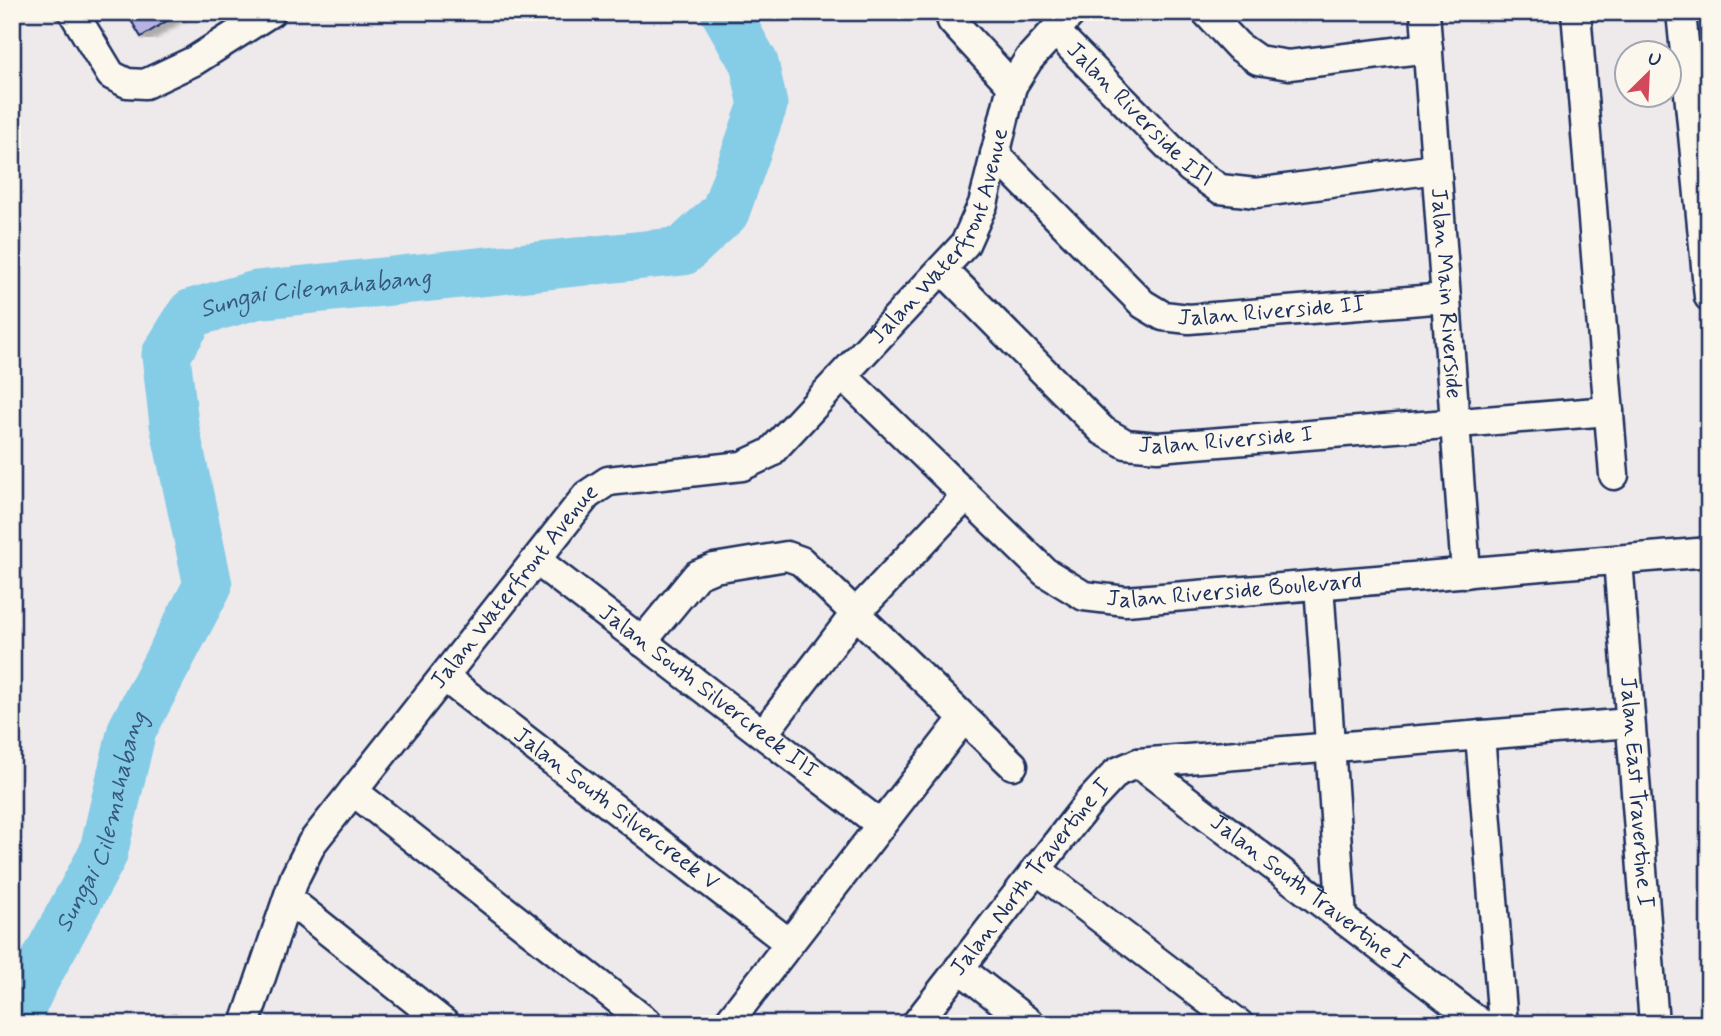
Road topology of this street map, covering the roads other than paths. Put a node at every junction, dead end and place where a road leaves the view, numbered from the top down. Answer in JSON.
{"nodes":[{"id":1,"x":73,"y":12,"type":"edge"},
{"id":2,"x":271,"y":12,"type":"edge"},
{"id":3,"x":949,"y":12,"type":"edge"},
{"id":4,"x":1206,"y":12,"type":"edge"},
{"id":5,"x":1425,"y":12,"type":"edge"},
{"id":6,"x":1576,"y":12,"type":"edge"},
{"id":7,"x":1681,"y":12,"type":"edge"},
{"id":8,"x":1063,"y":21,"type":"edge"},
{"id":9,"x":1428,"y":48,"type":"junction"},
{"id":10,"x":1012,"y":86,"type":"junction"},
{"id":11,"x":995,"y":154,"type":"junction"},
{"id":12,"x":1436,"y":169,"type":"junction"},
{"id":13,"x":942,"y":269,"type":"junction"},
{"id":14,"x":1709,"y":297,"type":"edge"},
{"id":15,"x":1446,"y":298,"type":"junction"},
{"id":16,"x":843,"y":376,"type":"junction"},
{"id":17,"x":1609,"y":411,"type":"junction"},
{"id":18,"x":1455,"y":422,"type":"junction"},
{"id":19,"x":1614,"y":475,"type":"dead end"},
{"id":20,"x":966,"y":496,"type":"junction"},
{"id":21,"x":1709,"y":552,"type":"edge"},
{"id":22,"x":536,"y":560,"type":"junction"},
{"id":23,"x":1618,"y":560,"type":"junction"},
{"id":24,"x":1466,"y":573,"type":"junction"},
{"id":25,"x":1319,"y":585,"type":"junction"},
{"id":26,"x":856,"y":614,"type":"junction"},
{"id":27,"x":642,"y":642,"type":"junction"},
{"id":28,"x":444,"y":677,"type":"junction"},
{"id":29,"x":964,"y":718,"type":"junction"},
{"id":30,"x":1630,"y":723,"type":"junction"},
{"id":31,"x":763,"y":734,"type":"junction"},
{"id":32,"x":1480,"y":735,"type":"junction"},
{"id":33,"x":1330,"y":747,"type":"junction"},
{"id":34,"x":1138,"y":763,"type":"junction"},
{"id":35,"x":1013,"y":765,"type":"dead end"},
{"id":36,"x":353,"y":791,"type":"junction"},
{"id":37,"x":881,"y":825,"type":"junction"},
{"id":38,"x":1036,"y":869,"type":"junction"},
{"id":39,"x":288,"y":899,"type":"junction"},
{"id":40,"x":1342,"y":918,"type":"junction"},
{"id":41,"x":789,"y":943,"type":"junction"},
{"id":42,"x":959,"y":968,"type":"junction"},
{"id":43,"x":245,"y":1024,"type":"edge"},
{"id":44,"x":445,"y":1024,"type":"edge"},
{"id":45,"x":649,"y":1024,"type":"edge"},
{"id":46,"x":727,"y":1024,"type":"edge"},
{"id":47,"x":916,"y":1024,"type":"edge"},
{"id":48,"x":1031,"y":1024,"type":"edge"},
{"id":49,"x":1239,"y":1024,"type":"edge"},
{"id":50,"x":1481,"y":1024,"type":"edge"},
{"id":51,"x":1503,"y":1024,"type":"edge"},
{"id":52,"x":1654,"y":1024,"type":"edge"}],
"edges":[{"from":1,"to":2,"type":"street"},
{"from":3,"to":10,"type":"street"},
{"from":4,"to":9,"type":"street"},
{"from":5,"to":9,"type":"street","name":"Jalan Main Riverside"},
{"from":6,"to":17,"type":"street"},
{"from":7,"to":14,"type":"street"},
{"from":8,"to":10,"type":"street","name":"Jalan Waterfront Avenue"},
{"from":8,"to":12,"type":"street","name":"Jalan Riverside III"},
{"from":9,"to":12,"type":"street","name":"Jalan Main Riverside"},
{"from":10,"to":11,"type":"street","name":"Jalan Waterfront Avenue"},
{"from":11,"to":13,"type":"street","name":"Jalan Waterfront Avenue"},
{"from":11,"to":15,"type":"street","name":"Jalan Riverside II"},
{"from":12,"to":15,"type":"street","name":"Jalan Main Riverside"},
{"from":13,"to":16,"type":"street","name":"Jalan Waterfront Avenue"},
{"from":13,"to":18,"type":"street","name":"Jalan Riverside I"},
{"from":15,"to":18,"type":"street","name":"Jalan Main Riverside"},
{"from":16,"to":20,"type":"street","name":"Jalan Riverside Boulevard"},
{"from":16,"to":22,"type":"street","name":"Jalan Waterfront Avenue"},
{"from":17,"to":18,"type":"street","name":"Jalan Riverside I"},
{"from":17,"to":19,"type":"street"},
{"from":18,"to":24,"type":"street","name":"Jalan Main Riverside"},
{"from":20,"to":25,"type":"street","name":"Jalan Riverside Boulevard"},
{"from":20,"to":26,"type":"street"},
{"from":21,"to":23,"type":"street","name":"Jalan Riverside Boulevard"},
{"from":22,"to":27,"type":"street","name":"Jalan South Silvercreek III"},
{"from":22,"to":28,"type":"street","name":"Jalan Waterfront Avenue"},
{"from":23,"to":24,"type":"street","name":"Jalan Riverside Boulevard"},
{"from":23,"to":30,"type":"street","name":"Jalan East Travertine I"},
{"from":24,"to":25,"type":"street","name":"Jalan Riverside Boulevard"},
{"from":25,"to":33,"type":"street"},
{"from":26,"to":27,"type":"street"},
{"from":26,"to":29,"type":"street"},
{"from":26,"to":31,"type":"street"},
{"from":27,"to":31,"type":"street","name":"Jalan South Silvercreek III"},
{"from":28,"to":36,"type":"street","name":"Jalan Waterfront Avenue"},
{"from":28,"to":41,"type":"street","name":"Jalan South Silvercreek V"},
{"from":29,"to":35,"type":"street"},
{"from":29,"to":37,"type":"street"},
{"from":30,"to":32,"type":"street","name":"Jalan North Travertine I"},
{"from":30,"to":52,"type":"street","name":"Jalan East Travertine I"},
{"from":31,"to":37,"type":"street","name":"Jalan South Silvercreek III"},
{"from":32,"to":33,"type":"street","name":"Jalan North Travertine I"},
{"from":32,"to":51,"type":"street"},
{"from":33,"to":34,"type":"street","name":"Jalan North Travertine I"},
{"from":33,"to":40,"type":"street"},
{"from":34,"to":38,"type":"street","name":"Jalan North Travertine I"},
{"from":34,"to":40,"type":"street","name":"Jalan South Travertine I"},
{"from":36,"to":39,"type":"street","name":"Jalan Waterfront Avenue"},
{"from":36,"to":45,"type":"street"},
{"from":37,"to":41,"type":"street"},
{"from":38,"to":42,"type":"street","name":"Jalan North Travertine I"},
{"from":38,"to":49,"type":"street"},
{"from":39,"to":43,"type":"street","name":"Jalan Waterfront Avenue"},
{"from":39,"to":44,"type":"street"},
{"from":40,"to":50,"type":"street","name":"Jalan South Travertine I"},
{"from":41,"to":46,"type":"street"},
{"from":42,"to":47,"type":"street","name":"Jalan North Travertine I"},
{"from":42,"to":48,"type":"street"}]}
